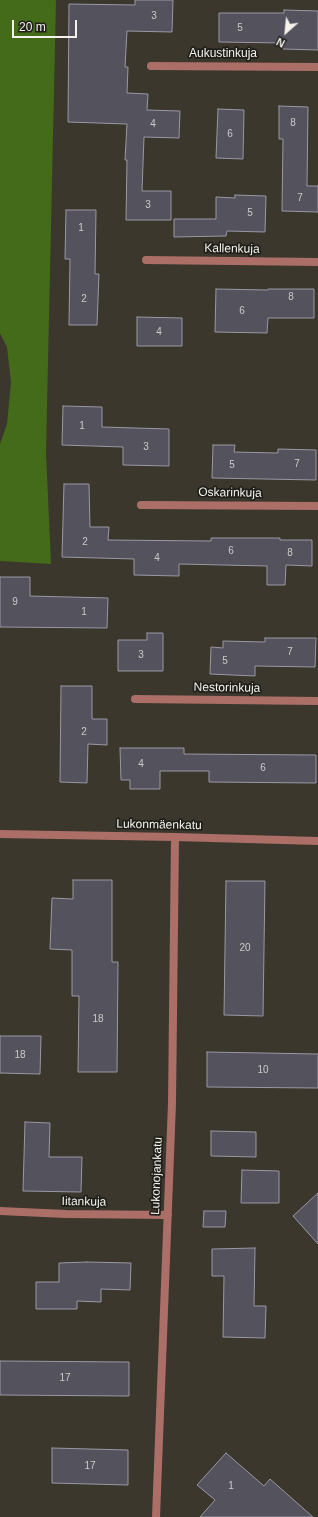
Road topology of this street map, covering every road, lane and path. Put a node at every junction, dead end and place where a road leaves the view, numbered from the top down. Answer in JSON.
{"nodes":[{"id":1,"x":151,"y":66,"type":"dead end"},
{"id":2,"x":318,"y":67,"type":"edge"},
{"id":3,"x":146,"y":260,"type":"dead end"},
{"id":4,"x":318,"y":262,"type":"edge"},
{"id":5,"x":141,"y":505,"type":"dead end"},
{"id":6,"x":318,"y":506,"type":"edge"},
{"id":7,"x":135,"y":699,"type":"dead end"},
{"id":8,"x":318,"y":701,"type":"edge"},
{"id":9,"x":0,"y":834,"type":"edge"},
{"id":10,"x":175,"y":837,"type":"junction"},
{"id":11,"x":318,"y":841,"type":"edge"},
{"id":12,"x":0,"y":1211,"type":"edge"},
{"id":13,"x":168,"y":1215,"type":"junction"},
{"id":14,"x":156,"y":1517,"type":"edge"}],
"edges":[{"from":1,"to":2,"type":"street","name":"Aukustinkuja"},
{"from":3,"to":4,"type":"street","name":"Kallenkuja"},
{"from":5,"to":6,"type":"street","name":"Oskarinkuja"},
{"from":7,"to":8,"type":"street","name":"Nestorinkuja"},
{"from":9,"to":10,"type":"street","name":"Lukonmäenkatu"},
{"from":10,"to":11,"type":"street","name":"Lukonmäenkatu"},
{"from":10,"to":13,"type":"street","name":"Lukonojankatu"},
{"from":12,"to":13,"type":"street","name":"Iitankuja"},
{"from":13,"to":14,"type":"street","name":"Lukonojankatu"}]}
